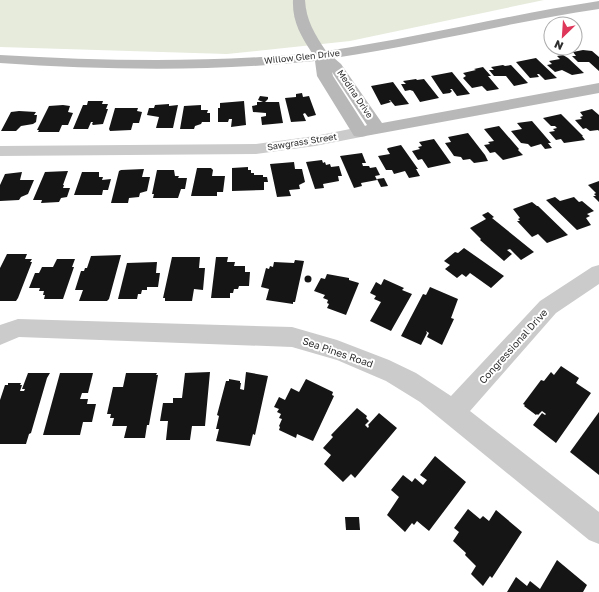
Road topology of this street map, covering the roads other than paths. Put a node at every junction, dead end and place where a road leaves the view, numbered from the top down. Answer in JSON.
{"nodes":[{"id":1,"x":299,"y":2,"type":"edge"},
{"id":2,"x":599,"y":5,"type":"edge"},
{"id":3,"x":322,"y":56,"type":"junction"},
{"id":4,"x":0,"y":60,"type":"edge"},
{"id":5,"x":599,"y":88,"type":"edge"},
{"id":6,"x":378,"y":129,"type":"junction"},
{"id":7,"x":360,"y":132,"type":"junction"},
{"id":8,"x":0,"y":151,"type":"edge"},
{"id":9,"x":599,"y":273,"type":"edge"},
{"id":10,"x":0,"y":335,"type":"edge"},
{"id":11,"x":452,"y":413,"type":"junction"},
{"id":12,"x":599,"y":530,"type":"edge"}],
"edges":[{"from":1,"to":3,"type":"main road"},
{"from":2,"to":3,"type":"main road","name":"Willow Glen Drive"},
{"from":3,"to":4,"type":"main road","name":"Willow Glen Drive"},
{"from":3,"to":6,"type":"main road","name":"Medina Drive"},
{"from":3,"to":7,"type":"main road","name":"Medina Drive"},
{"from":5,"to":6,"type":"main road","name":"Sawgrass Street"},
{"from":6,"to":7,"type":"main road","name":"Sawgrass Street"},
{"from":7,"to":8,"type":"street","name":"Sawgrass Street"},
{"from":9,"to":11,"type":"street","name":"Congressional Drive"},
{"from":10,"to":11,"type":"street","name":"Sea Pines Road"},
{"from":11,"to":12,"type":"street","name":"Sea Pines Road"}]}
